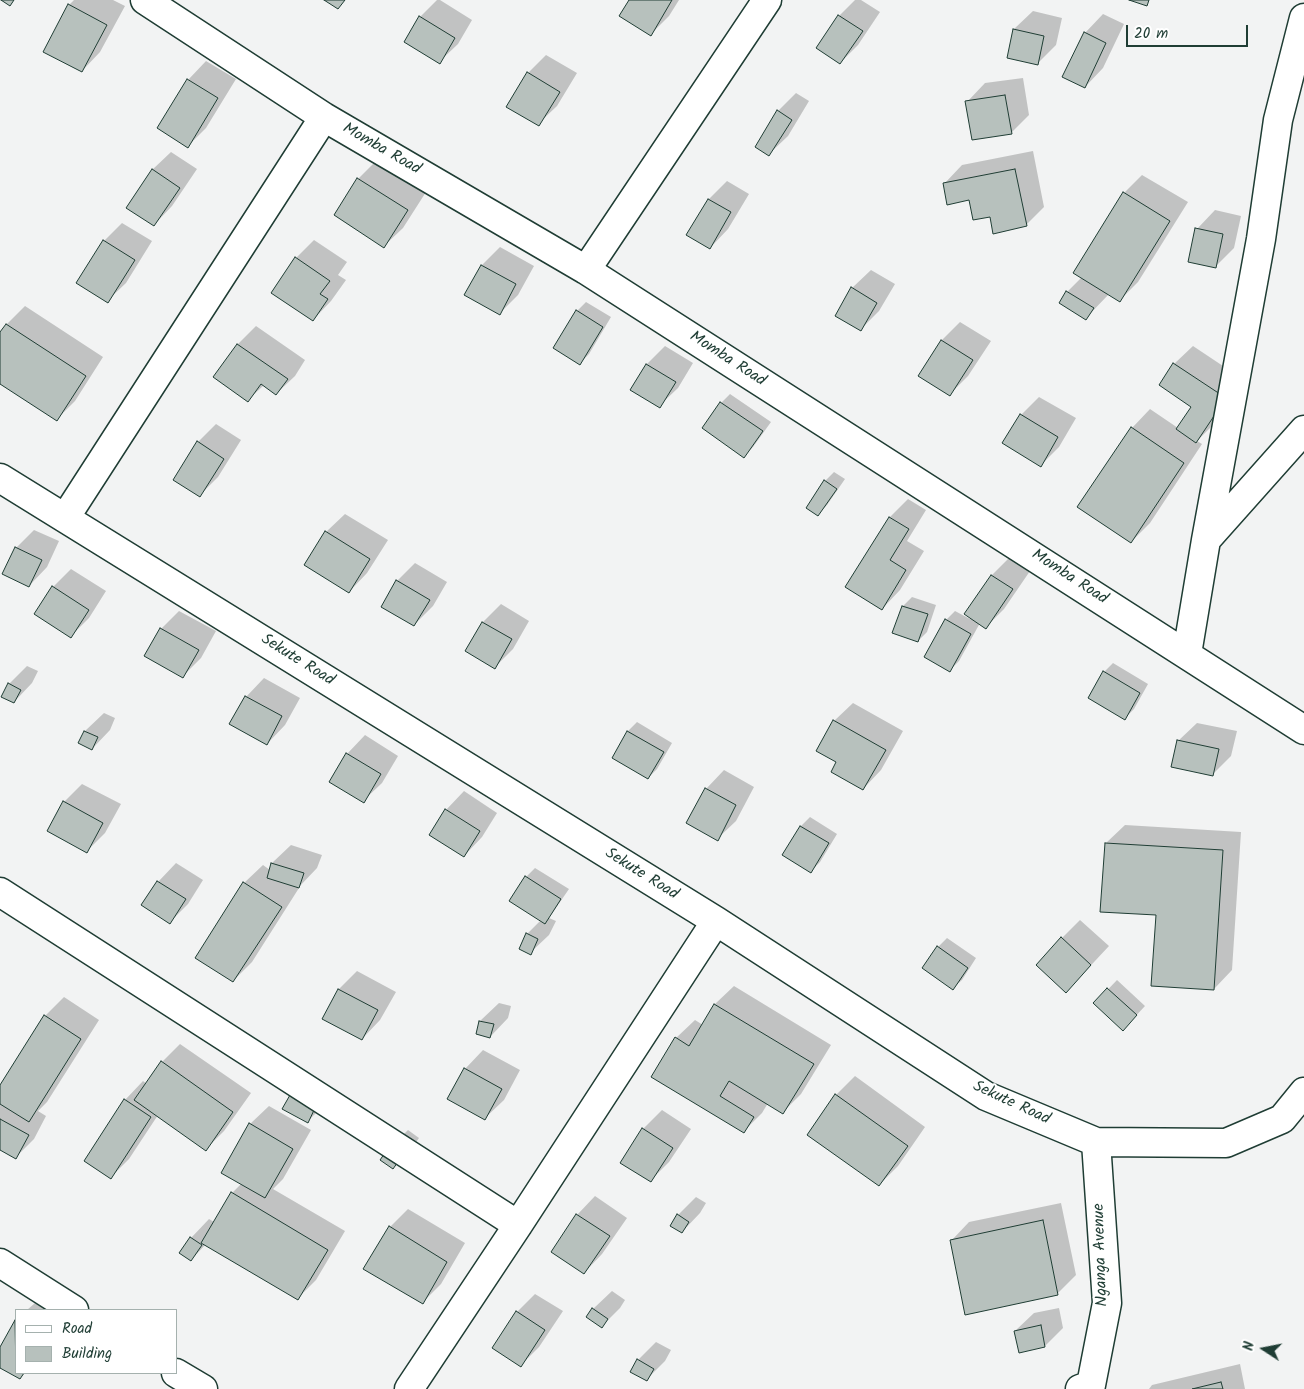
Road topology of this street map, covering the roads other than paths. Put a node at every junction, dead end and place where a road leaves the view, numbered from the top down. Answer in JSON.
{"nodes":[{"id":1,"x":145,"y":0,"type":"edge"},
{"id":2,"x":767,"y":0,"type":"edge"},
{"id":3,"x":1304,"y":18,"type":"edge"},
{"id":4,"x":324,"y":118,"type":"junction"},
{"id":5,"x":586,"y":270,"type":"junction"},
{"id":6,"x":1304,"y":430,"type":"edge"},
{"id":7,"x":0,"y":478,"type":"edge"},
{"id":8,"x":65,"y":518,"type":"junction"},
{"id":9,"x":1206,"y":540,"type":"junction"},
{"id":10,"x":1187,"y":654,"type":"junction"},
{"id":11,"x":1304,"y":730,"type":"edge"},
{"id":12,"x":0,"y":892,"type":"edge"},
{"id":13,"x":716,"y":921,"type":"junction"},
{"id":14,"x":1304,"y":1092,"type":"edge"},
{"id":15,"x":1096,"y":1142,"type":"junction"},
{"id":16,"x":518,"y":1224,"type":"junction"},
{"id":17,"x":0,"y":1263,"type":"edge"},
{"id":18,"x":72,"y":1309,"type":"edge"},
{"id":19,"x":178,"y":1374,"type":"edge"},
{"id":20,"x":1088,"y":1388,"type":"edge"},
{"id":21,"x":203,"y":1389,"type":"edge"},
{"id":22,"x":409,"y":1389,"type":"edge"}],
"edges":[{"from":1,"to":4,"type":"street","name":"Momba Road"},
{"from":2,"to":5,"type":"street"},
{"from":3,"to":9,"type":"street"},
{"from":4,"to":5,"type":"street","name":"Momba Road"},
{"from":4,"to":8,"type":"street"},
{"from":5,"to":10,"type":"street","name":"Momba Road"},
{"from":6,"to":9,"type":"street"},
{"from":7,"to":8,"type":"street","name":"Sekute Road"},
{"from":8,"to":13,"type":"street","name":"Sekute Road"},
{"from":9,"to":10,"type":"street"},
{"from":10,"to":11,"type":"street","name":"Momba Road"},
{"from":12,"to":16,"type":"street"},
{"from":13,"to":15,"type":"street","name":"Sekute Road"},
{"from":13,"to":16,"type":"street"},
{"from":14,"to":15,"type":"street","name":"Sekute Road"},
{"from":15,"to":20,"type":"street","name":"Nganga Avenue"},
{"from":16,"to":22,"type":"street"},
{"from":17,"to":18,"type":"street"},
{"from":19,"to":21,"type":"street"}]}
